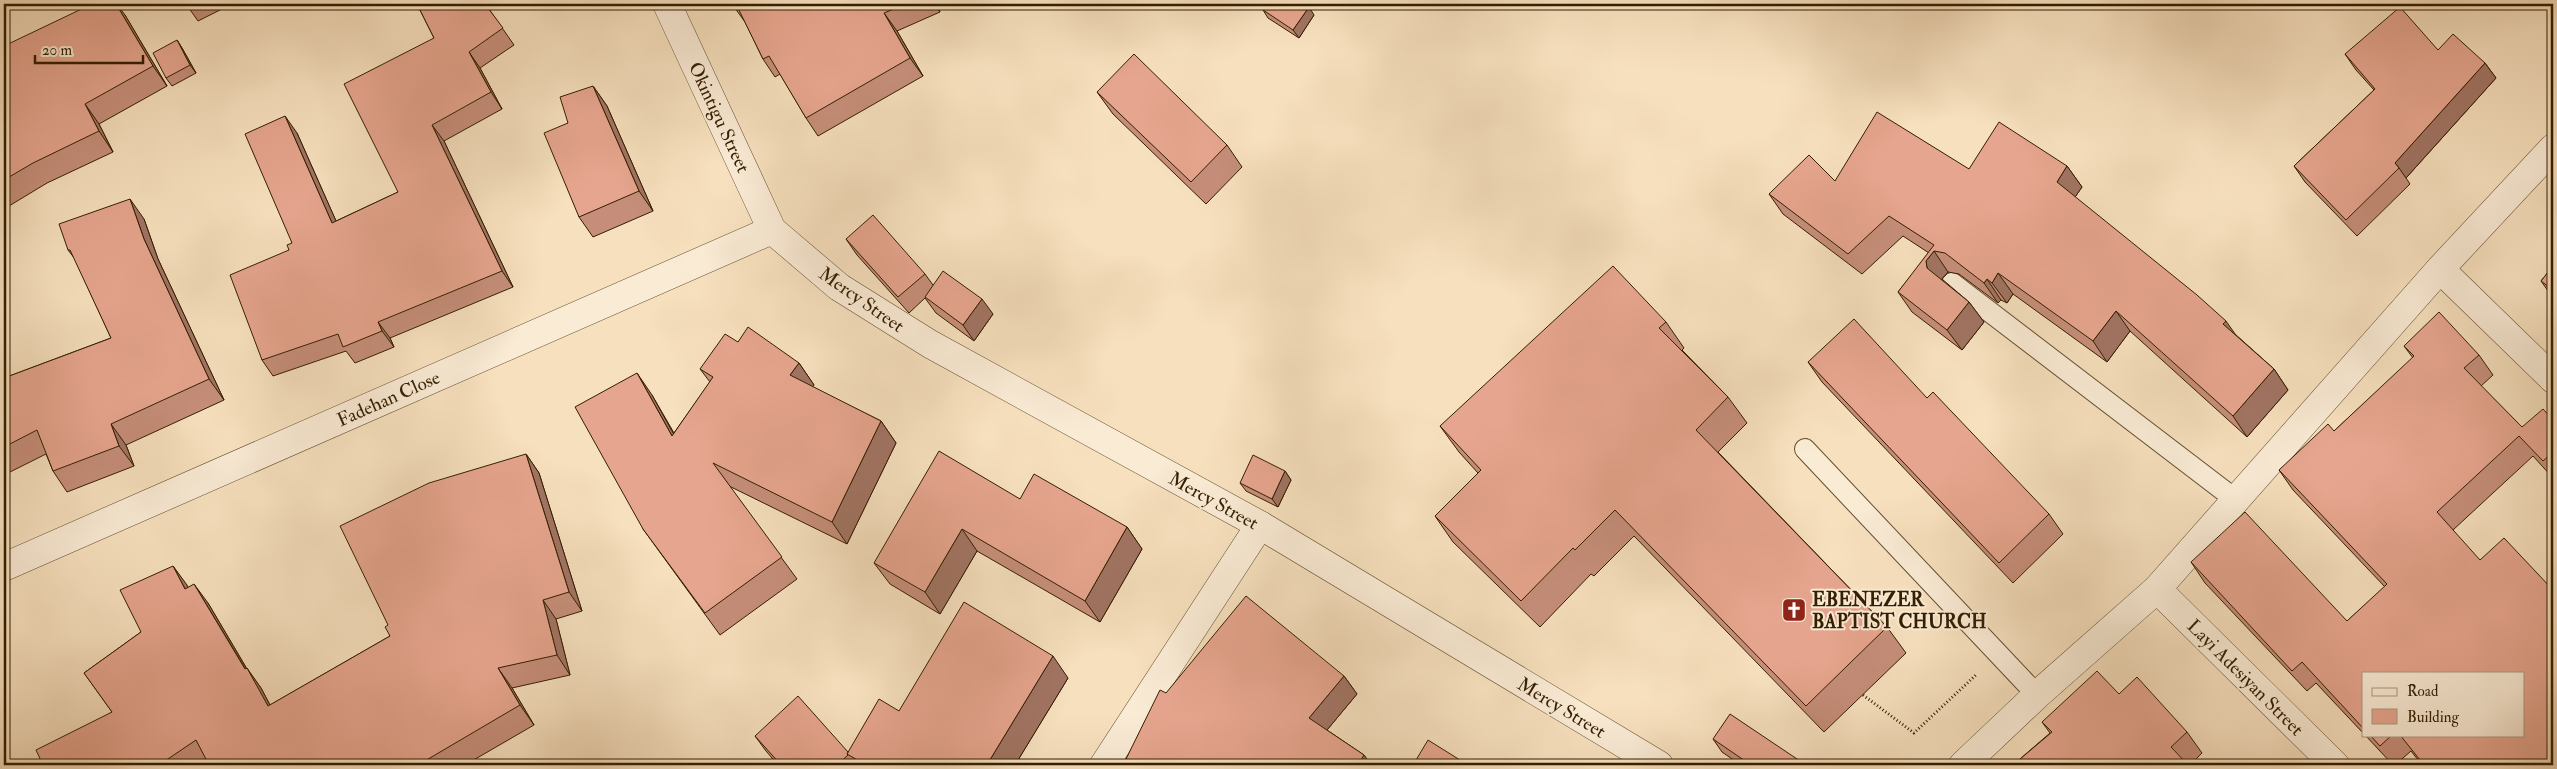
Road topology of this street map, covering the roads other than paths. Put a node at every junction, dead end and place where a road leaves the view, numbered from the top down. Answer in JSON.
{"nodes":[{"id":1,"x":667,"y":4,"type":"edge"},
{"id":2,"x":2553,"y":148,"type":"edge"},
{"id":3,"x":772,"y":230,"type":"junction"},
{"id":4,"x":2440,"y":269,"type":"junction"},
{"id":5,"x":1952,"y":284,"type":"dead end"},
{"id":6,"x":2553,"y":379,"type":"edge"},
{"id":7,"x":1805,"y":449,"type":"dead end"},
{"id":8,"x":2236,"y":500,"type":"junction"},
{"id":9,"x":1260,"y":525,"type":"junction"},
{"id":10,"x":4,"y":567,"type":"edge"},
{"id":11,"x":2157,"y":589,"type":"junction"},
{"id":12,"x":2037,"y":695,"type":"junction"},
{"id":13,"x":1104,"y":765,"type":"edge"},
{"id":14,"x":1659,"y":765,"type":"edge"},
{"id":15,"x":1963,"y":765,"type":"edge"},
{"id":16,"x":2335,"y":765,"type":"edge"}],
"edges":[{"from":1,"to":3,"type":"street","name":"Okintigu Street"},
{"from":2,"to":4,"type":"street"},
{"from":3,"to":9,"type":"street","name":"Mercy Street"},
{"from":3,"to":10,"type":"street","name":"Fadehan Close"},
{"from":4,"to":6,"type":"street"},
{"from":4,"to":8,"type":"street"},
{"from":5,"to":8,"type":"lane"},
{"from":7,"to":12,"type":"lane"},
{"from":8,"to":11,"type":"street"},
{"from":9,"to":13,"type":"street"},
{"from":9,"to":14,"type":"street","name":"Mercy Street"},
{"from":11,"to":12,"type":"street"},
{"from":11,"to":16,"type":"street","name":"Layi Adesiyan Street"},
{"from":12,"to":15,"type":"street"}]}
